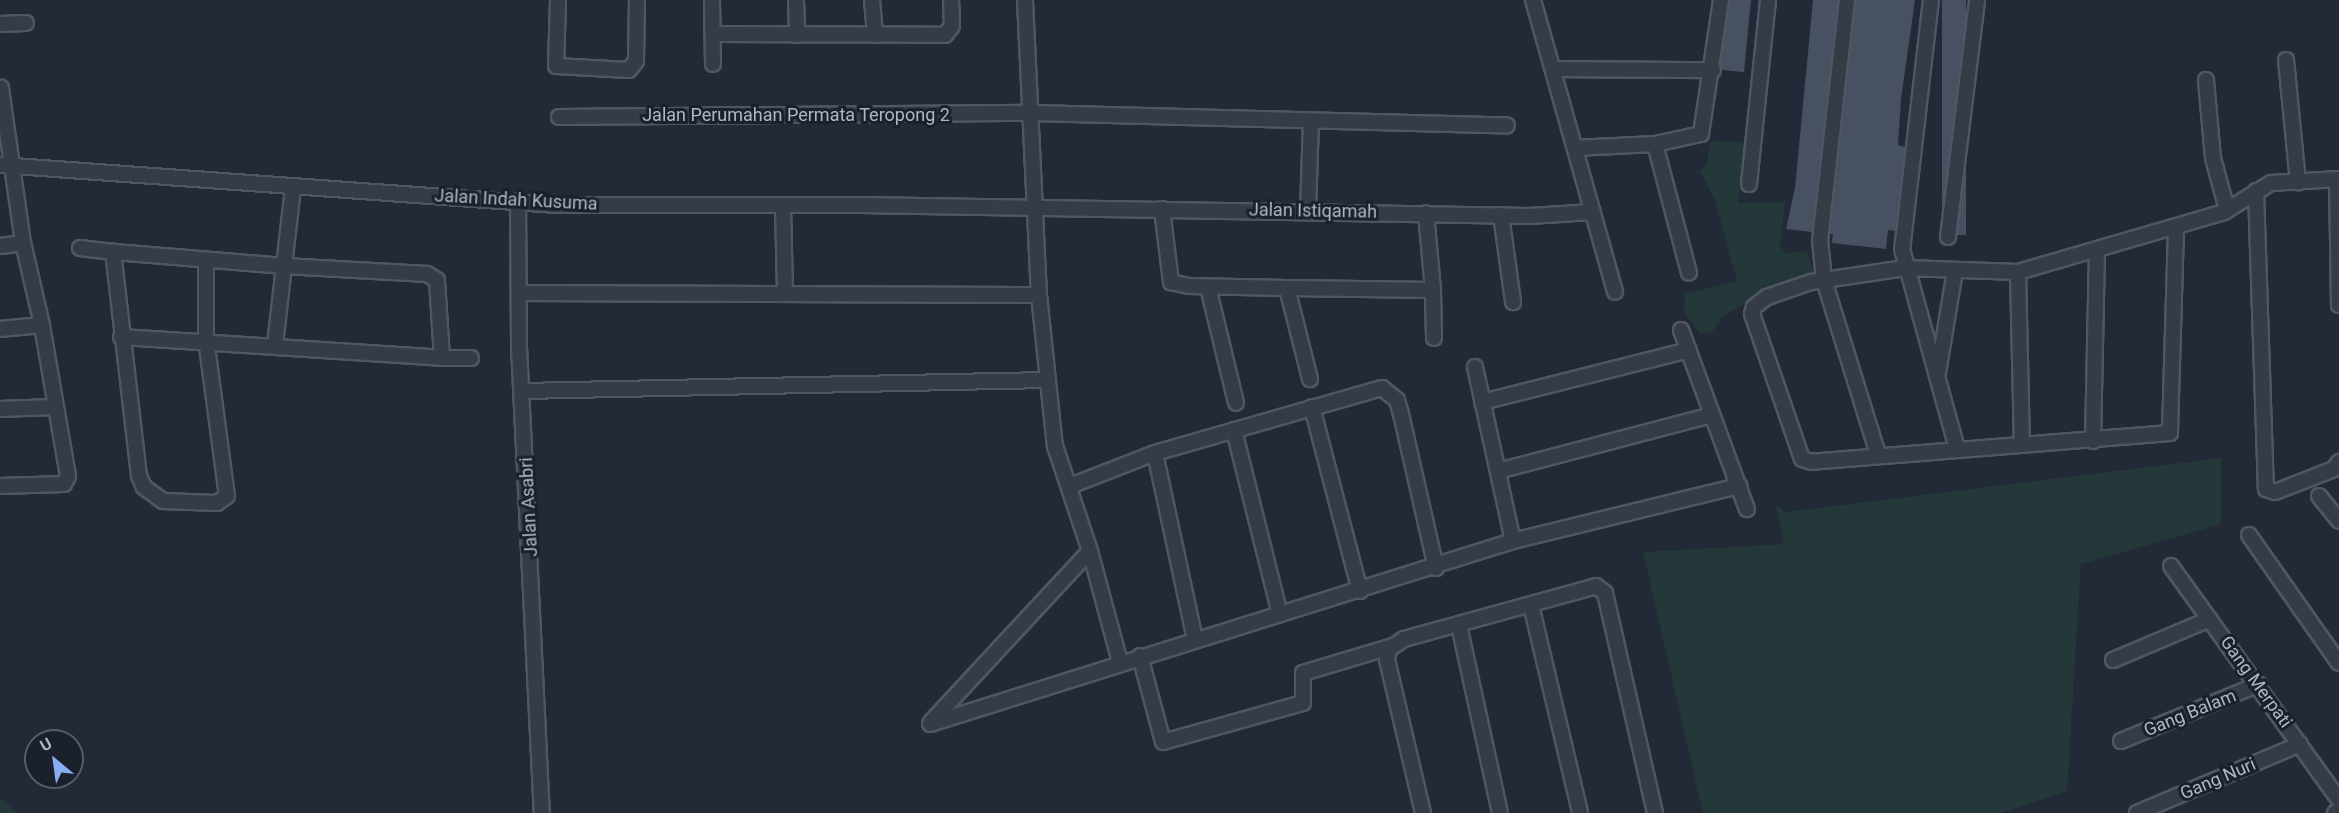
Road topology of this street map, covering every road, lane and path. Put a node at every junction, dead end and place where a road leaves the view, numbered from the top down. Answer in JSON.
{"nodes":[{"id":1,"x":558,"y":0,"type":"edge"},
{"id":2,"x":637,"y":0,"type":"edge"},
{"id":3,"x":712,"y":0,"type":"edge"},
{"id":4,"x":796,"y":0,"type":"edge"},
{"id":5,"x":872,"y":0,"type":"edge"},
{"id":6,"x":951,"y":0,"type":"edge"},
{"id":7,"x":1025,"y":0,"type":"edge"},
{"id":8,"x":1533,"y":0,"type":"edge"},
{"id":9,"x":1721,"y":0,"type":"edge"},
{"id":10,"x":1768,"y":0,"type":"edge"},
{"id":11,"x":1847,"y":0,"type":"edge"},
{"id":12,"x":1931,"y":0,"type":"edge"},
{"id":13,"x":1977,"y":0,"type":"edge"},
{"id":14,"x":26,"y":23,"type":"dead end"},
{"id":15,"x":0,"y":24,"type":"edge"},
{"id":16,"x":713,"y":34,"type":"junction"},
{"id":17,"x":797,"y":34,"type":"junction"},
{"id":18,"x":874,"y":35,"type":"junction"},
{"id":19,"x":2286,"y":60,"type":"dead end"},
{"id":20,"x":713,"y":64,"type":"dead end"},
{"id":21,"x":1554,"y":69,"type":"junction"},
{"id":22,"x":1713,"y":69,"type":"junction"},
{"id":23,"x":2206,"y":80,"type":"dead end"},
{"id":24,"x":0,"y":84,"type":"edge"},
{"id":25,"x":1033,"y":113,"type":"junction"},
{"id":26,"x":559,"y":117,"type":"dead end"},
{"id":27,"x":1311,"y":122,"type":"junction"},
{"id":28,"x":1507,"y":125,"type":"dead end"},
{"id":29,"x":1655,"y":144,"type":"junction"},
{"id":30,"x":1575,"y":148,"type":"junction"},
{"id":31,"x":7,"y":164,"type":"edge"},
{"id":32,"x":2338,"y":179,"type":"edge"},
{"id":33,"x":2298,"y":182,"type":"junction"},
{"id":34,"x":1749,"y":184,"type":"dead end"},
{"id":35,"x":292,"y":188,"type":"junction"},
{"id":36,"x":2256,"y":190,"type":"junction"},
{"id":37,"x":518,"y":201,"type":"junction"},
{"id":38,"x":783,"y":205,"type":"junction"},
{"id":39,"x":1034,"y":207,"type":"junction"},
{"id":40,"x":1162,"y":209,"type":"junction"},
{"id":41,"x":2227,"y":210,"type":"junction"},
{"id":42,"x":1308,"y":211,"type":"junction"},
{"id":43,"x":1593,"y":212,"type":"junction"},
{"id":44,"x":1426,"y":213,"type":"junction"},
{"id":45,"x":1501,"y":215,"type":"junction"},
{"id":46,"x":2176,"y":229,"type":"junction"},
{"id":47,"x":1948,"y":237,"type":"dead end"},
{"id":48,"x":23,"y":243,"type":"junction"},
{"id":49,"x":0,"y":246,"type":"edge"},
{"id":50,"x":80,"y":248,"type":"dead end"},
{"id":51,"x":2097,"y":250,"type":"junction"},
{"id":52,"x":112,"y":252,"type":"junction"},
{"id":53,"x":206,"y":260,"type":"junction"},
{"id":54,"x":2339,"y":260,"type":"edge"},
{"id":55,"x":284,"y":266,"type":"junction"},
{"id":56,"x":1905,"y":268,"type":"junction"},
{"id":57,"x":1955,"y":270,"type":"junction"},
{"id":58,"x":2018,"y":272,"type":"junction"},
{"id":59,"x":1689,"y":273,"type":"dead end"},
{"id":60,"x":1824,"y":280,"type":"junction"},
{"id":61,"x":1208,"y":287,"type":"junction"},
{"id":62,"x":1287,"y":288,"type":"junction"},
{"id":63,"x":1433,"y":290,"type":"junction"},
{"id":64,"x":1615,"y":291,"type":"dead end"},
{"id":65,"x":519,"y":294,"type":"junction"},
{"id":66,"x":785,"y":294,"type":"junction"},
{"id":67,"x":1040,"y":295,"type":"junction"},
{"id":68,"x":1513,"y":302,"type":"dead end"},
{"id":69,"x":2339,"y":305,"type":"edge"},
{"id":70,"x":42,"y":325,"type":"junction"},
{"id":71,"x":0,"y":329,"type":"edge"},
{"id":72,"x":1681,"y":330,"type":"dead end"},
{"id":73,"x":121,"y":337,"type":"junction"},
{"id":74,"x":1434,"y":338,"type":"dead end"},
{"id":75,"x":206,"y":339,"type":"junction"},
{"id":76,"x":274,"y":345,"type":"junction"},
{"id":77,"x":1689,"y":350,"type":"junction"},
{"id":78,"x":442,"y":358,"type":"junction"},
{"id":79,"x":471,"y":358,"type":"dead end"},
{"id":80,"x":1475,"y":367,"type":"dead end"},
{"id":81,"x":1938,"y":378,"type":"junction"},
{"id":82,"x":1310,"y":379,"type":"dead end"},
{"id":83,"x":1048,"y":380,"type":"junction"},
{"id":84,"x":522,"y":391,"type":"junction"},
{"id":85,"x":1482,"y":402,"type":"junction"},
{"id":86,"x":1236,"y":403,"type":"dead end"},
{"id":87,"x":53,"y":407,"type":"junction"},
{"id":88,"x":1312,"y":407,"type":"junction"},
{"id":89,"x":0,"y":409,"type":"edge"},
{"id":90,"x":1712,"y":415,"type":"junction"},
{"id":91,"x":1234,"y":430,"type":"junction"},
{"id":92,"x":2093,"y":441,"type":"junction"},
{"id":93,"x":2022,"y":445,"type":"junction"},
{"id":94,"x":1958,"y":449,"type":"junction"},
{"id":95,"x":1155,"y":453,"type":"junction"},
{"id":96,"x":1878,"y":454,"type":"junction"},
{"id":97,"x":2339,"y":462,"type":"edge"},
{"id":98,"x":1498,"y":471,"type":"junction"},
{"id":99,"x":0,"y":486,"type":"edge"},
{"id":100,"x":1070,"y":486,"type":"junction"},
{"id":101,"x":1739,"y":486,"type":"junction"},
{"id":102,"x":2319,"y":496,"type":"dead end"},
{"id":103,"x":1747,"y":509,"type":"dead end"},
{"id":104,"x":2339,"y":521,"type":"edge"},
{"id":105,"x":2249,"y":535,"type":"dead end"},
{"id":106,"x":1513,"y":541,"type":"junction"},
{"id":107,"x":1090,"y":551,"type":"junction"},
{"id":108,"x":2171,"y":566,"type":"dead end"},
{"id":109,"x":1436,"y":568,"type":"junction"},
{"id":110,"x":1360,"y":591,"type":"junction"},
{"id":111,"x":1531,"y":605,"type":"junction"},
{"id":112,"x":1280,"y":614,"type":"junction"},
{"id":113,"x":2210,"y":619,"type":"junction"},
{"id":114,"x":1459,"y":625,"type":"junction"},
{"id":115,"x":1195,"y":640,"type":"junction"},
{"id":116,"x":1393,"y":646,"type":"junction"},
{"id":117,"x":1140,"y":656,"type":"junction"},
{"id":118,"x":2113,"y":660,"type":"dead end"},
{"id":119,"x":1120,"y":662,"type":"junction"},
{"id":120,"x":2339,"y":663,"type":"edge"},
{"id":121,"x":2259,"y":684,"type":"junction"},
{"id":122,"x":2121,"y":741,"type":"dead end"},
{"id":123,"x":2300,"y":744,"type":"junction"},
{"id":124,"x":2339,"y":800,"type":"edge"},
{"id":125,"x":542,"y":813,"type":"edge"},
{"id":126,"x":1423,"y":813,"type":"edge"},
{"id":127,"x":1500,"y":813,"type":"edge"},
{"id":128,"x":1580,"y":813,"type":"edge"},
{"id":129,"x":1655,"y":813,"type":"edge"},
{"id":130,"x":2137,"y":813,"type":"edge"}],
"edges":[{"from":1,"to":2,"type":"street"},
{"from":3,"to":16,"type":"street"},
{"from":4,"to":17,"type":"street"},
{"from":5,"to":18,"type":"street"},
{"from":6,"to":18,"type":"street"},
{"from":7,"to":25,"type":"street"},
{"from":8,"to":21,"type":"street"},
{"from":9,"to":22,"type":"street"},
{"from":10,"to":34,"type":"street"},
{"from":11,"to":60,"type":"street"},
{"from":12,"to":56,"type":"street"},
{"from":13,"to":47,"type":"street"},
{"from":14,"to":15,"type":"street"},
{"from":16,"to":17,"type":"street"},
{"from":16,"to":20,"type":"street"},
{"from":17,"to":18,"type":"street"},
{"from":19,"to":33,"type":"street"},
{"from":21,"to":22,"type":"street"},
{"from":21,"to":30,"type":"street"},
{"from":22,"to":29,"type":"street"},
{"from":23,"to":41,"type":"street"},
{"from":24,"to":31,"type":"street"},
{"from":25,"to":26,"type":"street","name":"Jalan Perumahan Permata Teropong 2"},
{"from":25,"to":27,"type":"street","name":"Jalan Perumahan Permata Teropong 2"},
{"from":25,"to":39,"type":"street"},
{"from":27,"to":28,"type":"street","name":"Jalan Perumahan Permata Teropong 2"},
{"from":27,"to":42,"type":"street"},
{"from":29,"to":30,"type":"street"},
{"from":29,"to":59,"type":"street"},
{"from":30,"to":43,"type":"street"},
{"from":31,"to":35,"type":"street","name":"Jalan Indah Kusuma"},
{"from":31,"to":48,"type":"street"},
{"from":32,"to":33,"type":"street"},
{"from":32,"to":54,"type":"street"},
{"from":33,"to":36,"type":"street"},
{"from":35,"to":37,"type":"street","name":"Jalan Indah Kusuma"},
{"from":35,"to":55,"type":"street"},
{"from":36,"to":41,"type":"street"},
{"from":36,"to":97,"type":"street"},
{"from":37,"to":38,"type":"street","name":"Jalan Indah Kusuma"},
{"from":37,"to":65,"type":"street","name":"Jalan Asabri"},
{"from":38,"to":39,"type":"street","name":"Jalan Indah Kusuma"},
{"from":38,"to":66,"type":"street"},
{"from":39,"to":40,"type":"street","name":"Jalan Istiqamah"},
{"from":39,"to":67,"type":"street"},
{"from":40,"to":42,"type":"street","name":"Jalan Istiqamah"},
{"from":40,"to":61,"type":"street"},
{"from":41,"to":46,"type":"street"},
{"from":42,"to":44,"type":"street","name":"Jalan Istiqamah"},
{"from":43,"to":45,"type":"street","name":"Jalan Istiqamah"},
{"from":43,"to":64,"type":"street"},
{"from":44,"to":45,"type":"street","name":"Jalan Istiqamah"},
{"from":44,"to":63,"type":"street"},
{"from":45,"to":68,"type":"street"},
{"from":46,"to":51,"type":"street"},
{"from":46,"to":92,"type":"street"},
{"from":48,"to":49,"type":"street"},
{"from":48,"to":70,"type":"street"},
{"from":50,"to":52,"type":"street"},
{"from":51,"to":58,"type":"street"},
{"from":51,"to":92,"type":"street"},
{"from":52,"to":53,"type":"street"},
{"from":52,"to":73,"type":"street"},
{"from":53,"to":55,"type":"street"},
{"from":53,"to":75,"type":"street"},
{"from":54,"to":69,"type":"street"},
{"from":55,"to":76,"type":"street"},
{"from":55,"to":78,"type":"street"},
{"from":56,"to":57,"type":"street"},
{"from":56,"to":60,"type":"street"},
{"from":56,"to":81,"type":"street"},
{"from":57,"to":58,"type":"street"},
{"from":57,"to":81,"type":"street"},
{"from":58,"to":93,"type":"street"},
{"from":60,"to":96,"type":"street"},
{"from":60,"to":96,"type":"street"},
{"from":61,"to":62,"type":"street"},
{"from":61,"to":86,"type":"street"},
{"from":62,"to":63,"type":"street"},
{"from":62,"to":82,"type":"street"},
{"from":63,"to":74,"type":"street"},
{"from":65,"to":66,"type":"street"},
{"from":65,"to":84,"type":"street","name":"Jalan Asabri"},
{"from":66,"to":67,"type":"street"},
{"from":67,"to":83,"type":"street"},
{"from":70,"to":71,"type":"street"},
{"from":70,"to":87,"type":"street"},
{"from":72,"to":77,"type":"street"},
{"from":73,"to":75,"type":"street"},
{"from":73,"to":75,"type":"street"},
{"from":75,"to":76,"type":"street"},
{"from":76,"to":78,"type":"street"},
{"from":77,"to":85,"type":"street"},
{"from":77,"to":90,"type":"street"},
{"from":78,"to":79,"type":"street"},
{"from":80,"to":85,"type":"street"},
{"from":81,"to":94,"type":"street"},
{"from":83,"to":84,"type":"street"},
{"from":83,"to":100,"type":"street"},
{"from":84,"to":125,"type":"street","name":"Jalan Asabri"},
{"from":85,"to":98,"type":"street"},
{"from":87,"to":89,"type":"street"},
{"from":87,"to":99,"type":"street"},
{"from":88,"to":91,"type":"street"},
{"from":88,"to":109,"type":"street"},
{"from":88,"to":110,"type":"street"},
{"from":90,"to":98,"type":"street"},
{"from":90,"to":101,"type":"street"},
{"from":91,"to":95,"type":"street"},
{"from":91,"to":112,"type":"street"},
{"from":92,"to":93,"type":"street"},
{"from":93,"to":94,"type":"street"},
{"from":94,"to":96,"type":"street"},
{"from":95,"to":100,"type":"street"},
{"from":95,"to":115,"type":"street"},
{"from":98,"to":106,"type":"street"},
{"from":100,"to":107,"type":"street"},
{"from":101,"to":103,"type":"street"},
{"from":101,"to":106,"type":"street"},
{"from":102,"to":104,"type":"street"},
{"from":105,"to":120,"type":"street"},
{"from":106,"to":109,"type":"street"},
{"from":107,"to":119,"type":"street"},
{"from":107,"to":119,"type":"street"},
{"from":108,"to":113,"type":"street","name":"Gang Merpati"},
{"from":109,"to":110,"type":"street"},
{"from":110,"to":112,"type":"street"},
{"from":111,"to":114,"type":"street"},
{"from":111,"to":128,"type":"street"},
{"from":111,"to":129,"type":"street"},
{"from":112,"to":115,"type":"street"},
{"from":113,"to":118,"type":"street"},
{"from":113,"to":121,"type":"street","name":"Gang Merpati"},
{"from":114,"to":116,"type":"street"},
{"from":114,"to":127,"type":"street"},
{"from":115,"to":117,"type":"street"},
{"from":116,"to":117,"type":"street"},
{"from":116,"to":126,"type":"street"},
{"from":117,"to":119,"type":"street"},
{"from":121,"to":122,"type":"street","name":"Gang Balam"},
{"from":121,"to":123,"type":"street","name":"Gang Merpati"},
{"from":123,"to":124,"type":"street","name":"Gang Merpati"},
{"from":123,"to":130,"type":"street","name":"Gang Nuri"}]}
